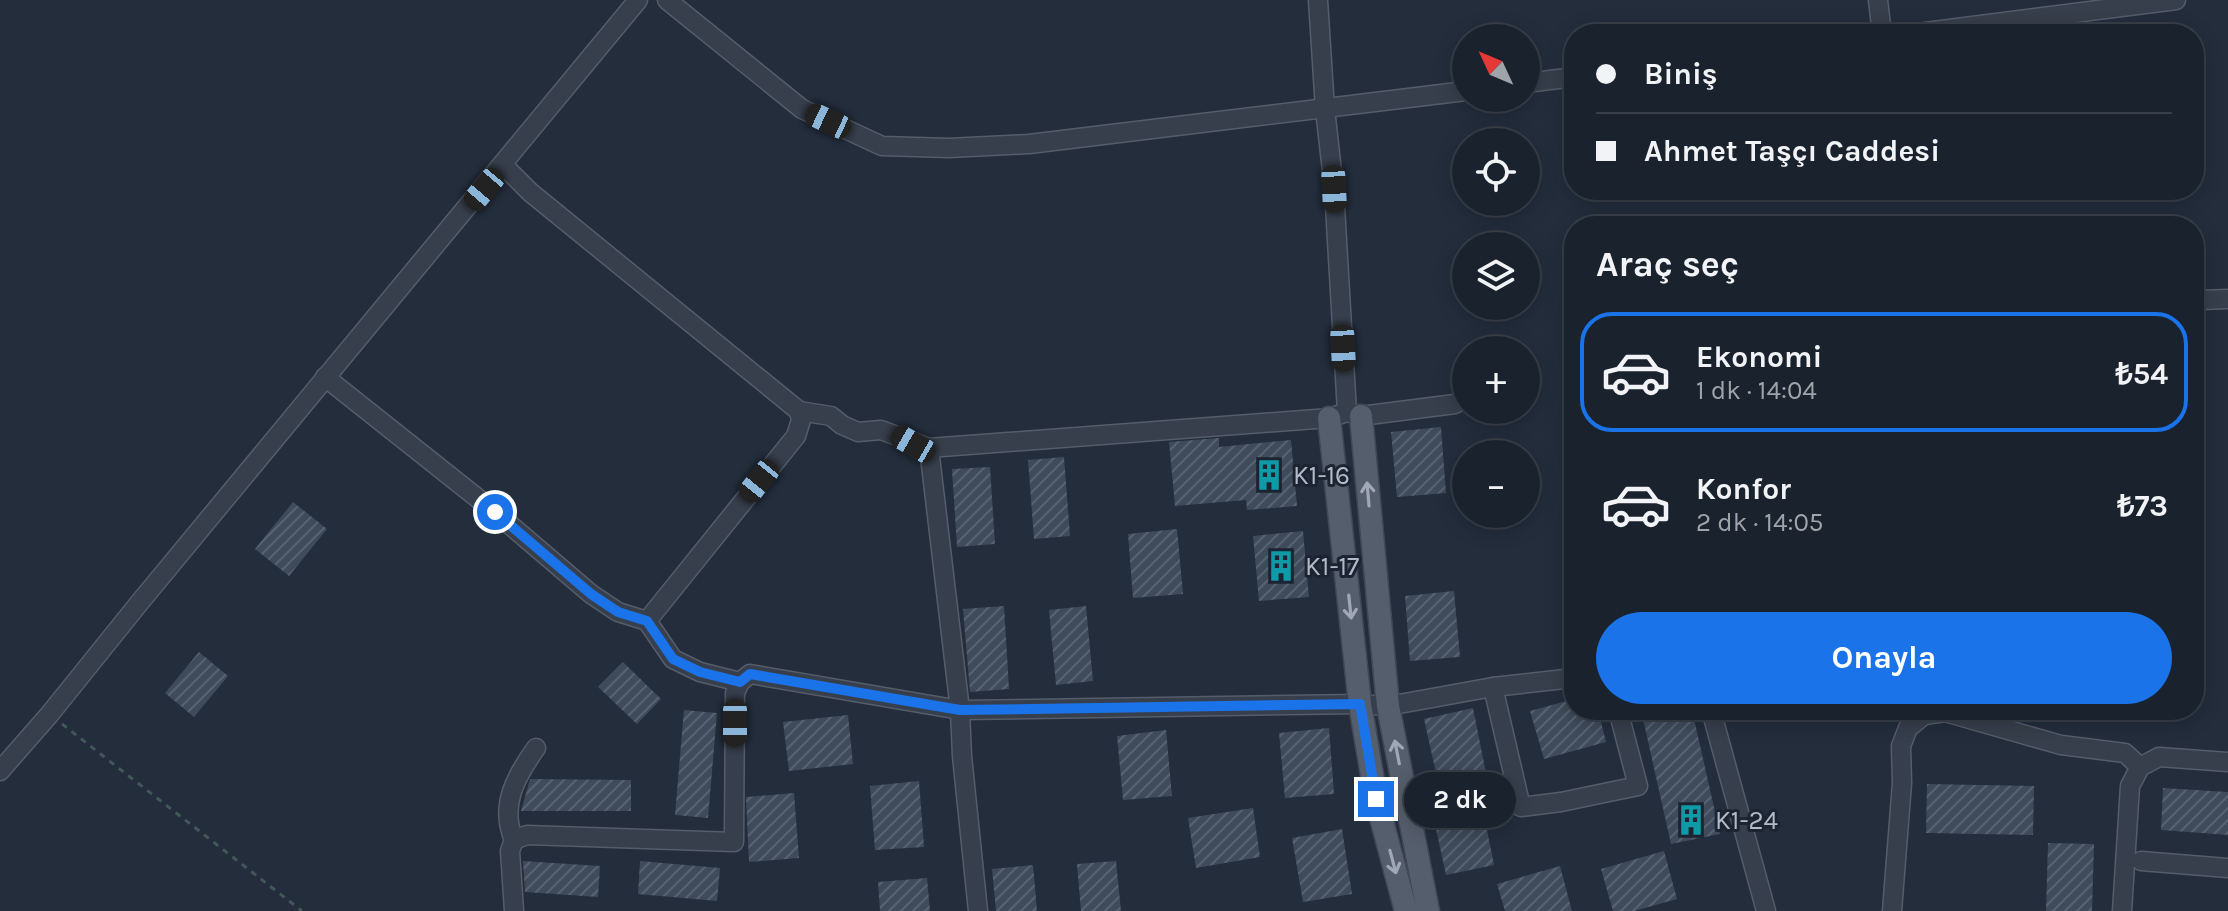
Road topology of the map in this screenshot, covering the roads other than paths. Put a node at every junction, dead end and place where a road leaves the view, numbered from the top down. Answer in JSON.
{"nodes":[{"id":1,"x":638,"y":0,"type":"edge"},
{"id":2,"x":667,"y":0,"type":"edge"},
{"id":3,"x":1318,"y":0,"type":"edge"},
{"id":4,"x":1878,"y":0,"type":"edge"},
{"id":5,"x":2175,"y":0,"type":"edge"},
{"id":6,"x":1881,"y":24,"type":"edge"},
{"id":7,"x":1988,"y":24,"type":"edge"},
{"id":8,"x":1564,"y":78,"type":"edge"},
{"id":9,"x":1540,"y":81,"type":"edge"},
{"id":10,"x":1452,"y":93,"type":"edge"},
{"id":11,"x":1325,"y":109,"type":"junction"},
{"id":12,"x":504,"y":166,"type":"junction"},
{"id":13,"x":2228,"y":299,"type":"edge"},
{"id":14,"x":2204,"y":300,"type":"edge"},
{"id":15,"x":325,"y":377,"type":"junction"},
{"id":16,"x":1452,"y":404,"type":"edge"},
{"id":17,"x":799,"y":411,"type":"junction"},
{"id":18,"x":1345,"y":415,"type":"junction"},
{"id":19,"x":929,"y":448,"type":"junction"},
{"id":20,"x":647,"y":621,"type":"junction"},
{"id":21,"x":1564,"y":679,"type":"edge"},
{"id":22,"x":740,"y":682,"type":"junction"},
{"id":23,"x":1493,"y":687,"type":"junction"},
{"id":24,"x":1360,"y":704,"type":"junction"},
{"id":25,"x":1388,"y":706,"type":"junction"},
{"id":26,"x":960,"y":710,"type":"junction"},
{"id":27,"x":1621,"y":720,"type":"edge"},
{"id":28,"x":1714,"y":720,"type":"edge"},
{"id":29,"x":1918,"y":720,"type":"edge"},
{"id":30,"x":1973,"y":720,"type":"edge"},
{"id":31,"x":536,"y":748,"type":"dead end"},
{"id":32,"x":2228,"y":762,"type":"edge"},
{"id":33,"x":2140,"y":767,"type":"junction"},
{"id":34,"x":0,"y":771,"type":"edge"},
{"id":35,"x":514,"y":840,"type":"junction"},
{"id":36,"x":2141,"y":861,"type":"dead end"},
{"id":37,"x":2228,"y":868,"type":"edge"},
{"id":38,"x":514,"y":911,"type":"edge"},
{"id":39,"x":978,"y":911,"type":"edge"},
{"id":40,"x":1406,"y":911,"type":"edge"},
{"id":41,"x":1428,"y":911,"type":"edge"},
{"id":42,"x":1766,"y":911,"type":"edge"},
{"id":43,"x":1892,"y":911,"type":"edge"},
{"id":44,"x":2122,"y":911,"type":"edge"}],
"edges":[{"from":1,"to":12,"type":"street"},
{"from":2,"to":11,"type":"street"},
{"from":3,"to":11,"type":"street"},
{"from":4,"to":6,"type":"street"},
{"from":5,"to":7,"type":"street"},
{"from":8,"to":9,"type":"street"},
{"from":10,"to":11,"type":"street"},
{"from":11,"to":18,"type":"street"},
{"from":12,"to":15,"type":"street"},
{"from":12,"to":17,"type":"street"},
{"from":13,"to":14,"type":"street"},
{"from":15,"to":20,"type":"street"},
{"from":15,"to":34,"type":"street"},
{"from":16,"to":18,"type":"street"},
{"from":17,"to":19,"type":"street"},
{"from":17,"to":20,"type":"street"},
{"from":18,"to":19,"type":"street"},
{"from":18,"to":24,"type":"main road","one_way":true},
{"from":25,"to":18,"type":"main road","one_way":true},
{"from":19,"to":26,"type":"street"},
{"from":20,"to":22,"type":"street"},
{"from":21,"to":23,"type":"street"},
{"from":22,"to":26,"type":"street"},
{"from":22,"to":35,"type":"street"},
{"from":23,"to":25,"type":"street"},
{"from":23,"to":27,"type":"street"},
{"from":24,"to":25,"type":"street"},
{"from":24,"to":26,"type":"street"},
{"from":24,"to":40,"type":"main road","one_way":true},
{"from":41,"to":25,"type":"main road","one_way":true},
{"from":26,"to":39,"type":"street"},
{"from":28,"to":42,"type":"street"},
{"from":29,"to":43,"type":"street"},
{"from":30,"to":33,"type":"street"},
{"from":31,"to":35,"type":"street"},
{"from":32,"to":33,"type":"street"},
{"from":33,"to":44,"type":"street"},
{"from":35,"to":38,"type":"street"},
{"from":36,"to":37,"type":"street"}]}
